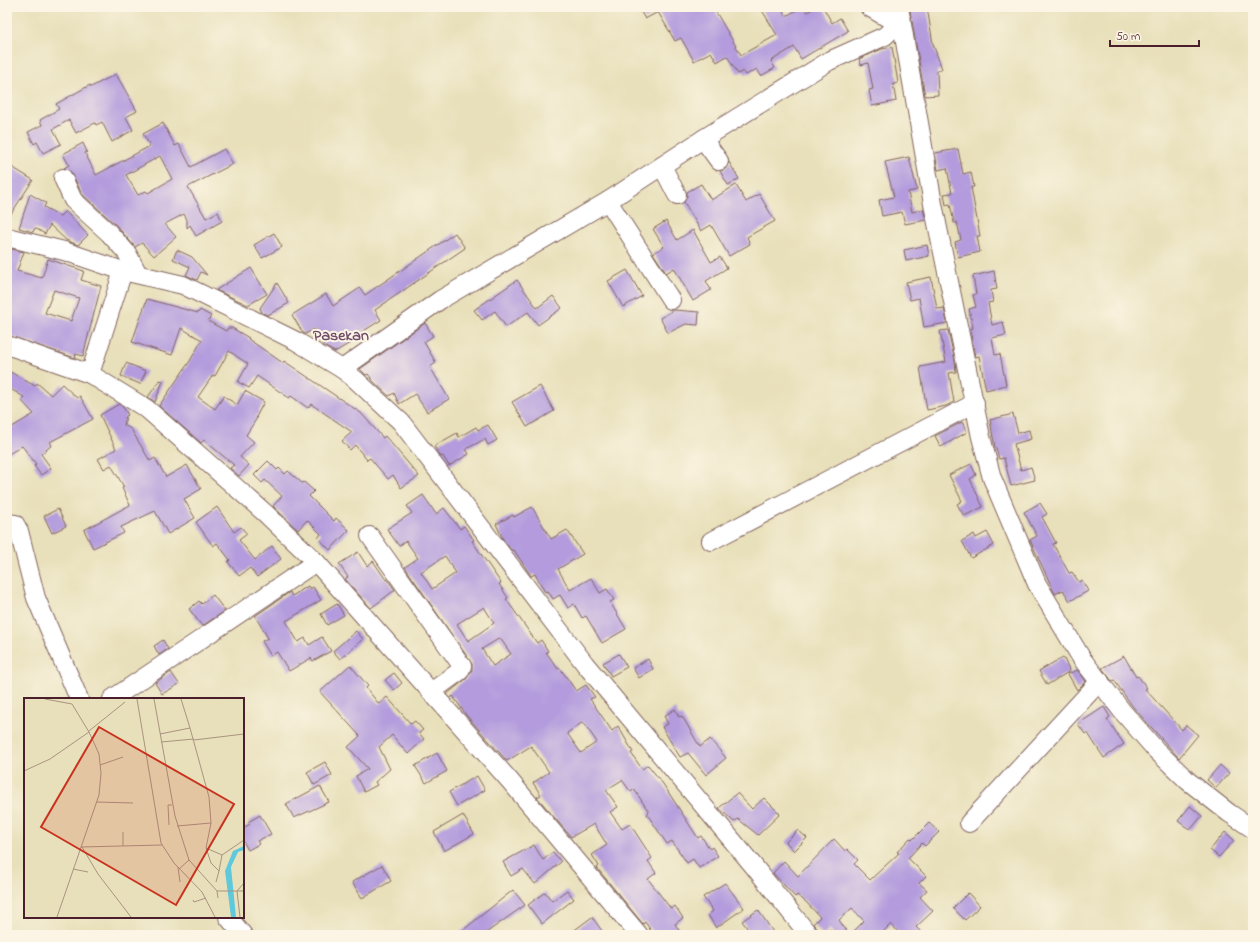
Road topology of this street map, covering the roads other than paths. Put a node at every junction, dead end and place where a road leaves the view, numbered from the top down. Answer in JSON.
{"nodes":[{"id":1,"x":869,"y":7,"type":"edge"},
{"id":2,"x":899,"y":17,"type":"edge"},
{"id":3,"x":704,"y":139,"type":"junction"},
{"id":4,"x":719,"y":161,"type":"dead end"},
{"id":5,"x":662,"y":166,"type":"junction"},
{"id":6,"x":63,"y":178,"type":"dead end"},
{"id":7,"x":677,"y":195,"type":"dead end"},
{"id":8,"x":608,"y":201,"type":"junction"},
{"id":9,"x":7,"y":237,"type":"edge"},
{"id":10,"x":130,"y":272,"type":"junction"},
{"id":11,"x":671,"y":300,"type":"dead end"},
{"id":12,"x":7,"y":345,"type":"edge"},
{"id":13,"x":342,"y":369,"type":"junction"},
{"id":14,"x":90,"y":374,"type":"junction"},
{"id":15,"x":975,"y":403,"type":"junction"},
{"id":16,"x":10,"y":520,"type":"edge"},
{"id":17,"x":370,"y":536,"type":"dead end"},
{"id":18,"x":711,"y":541,"type":"dead end"},
{"id":19,"x":316,"y":562,"type":"junction"},
{"id":20,"x":1100,"y":681,"type":"junction"},
{"id":21,"x":431,"y":692,"type":"junction"},
{"id":22,"x":80,"y":698,"type":"edge"},
{"id":23,"x":113,"y":698,"type":"edge"},
{"id":24,"x":968,"y":823,"type":"dead end"},
{"id":25,"x":1253,"y":829,"type":"edge"},
{"id":26,"x":229,"y":918,"type":"edge"},
{"id":27,"x":243,"y":935,"type":"edge"},
{"id":28,"x":639,"y":935,"type":"edge"},
{"id":29,"x":809,"y":935,"type":"edge"}],
"edges":[{"from":1,"to":2,"type":"street"},
{"from":2,"to":3,"type":"street"},
{"from":2,"to":15,"type":"street"},
{"from":3,"to":4,"type":"street"},
{"from":3,"to":5,"type":"street"},
{"from":5,"to":7,"type":"street"},
{"from":5,"to":8,"type":"street"},
{"from":6,"to":10,"type":"street"},
{"from":8,"to":11,"type":"street"},
{"from":8,"to":13,"type":"street"},
{"from":9,"to":10,"type":"street"},
{"from":10,"to":13,"type":"street"},
{"from":10,"to":14,"type":"street"},
{"from":12,"to":14,"type":"street"},
{"from":13,"to":29,"type":"street"},
{"from":14,"to":19,"type":"street"},
{"from":15,"to":18,"type":"street"},
{"from":15,"to":20,"type":"street"},
{"from":16,"to":22,"type":"street"},
{"from":17,"to":21,"type":"street"},
{"from":19,"to":21,"type":"street"},
{"from":19,"to":23,"type":"street"},
{"from":20,"to":24,"type":"street"},
{"from":20,"to":25,"type":"street"},
{"from":21,"to":28,"type":"street"},
{"from":26,"to":27,"type":"street"}]}
